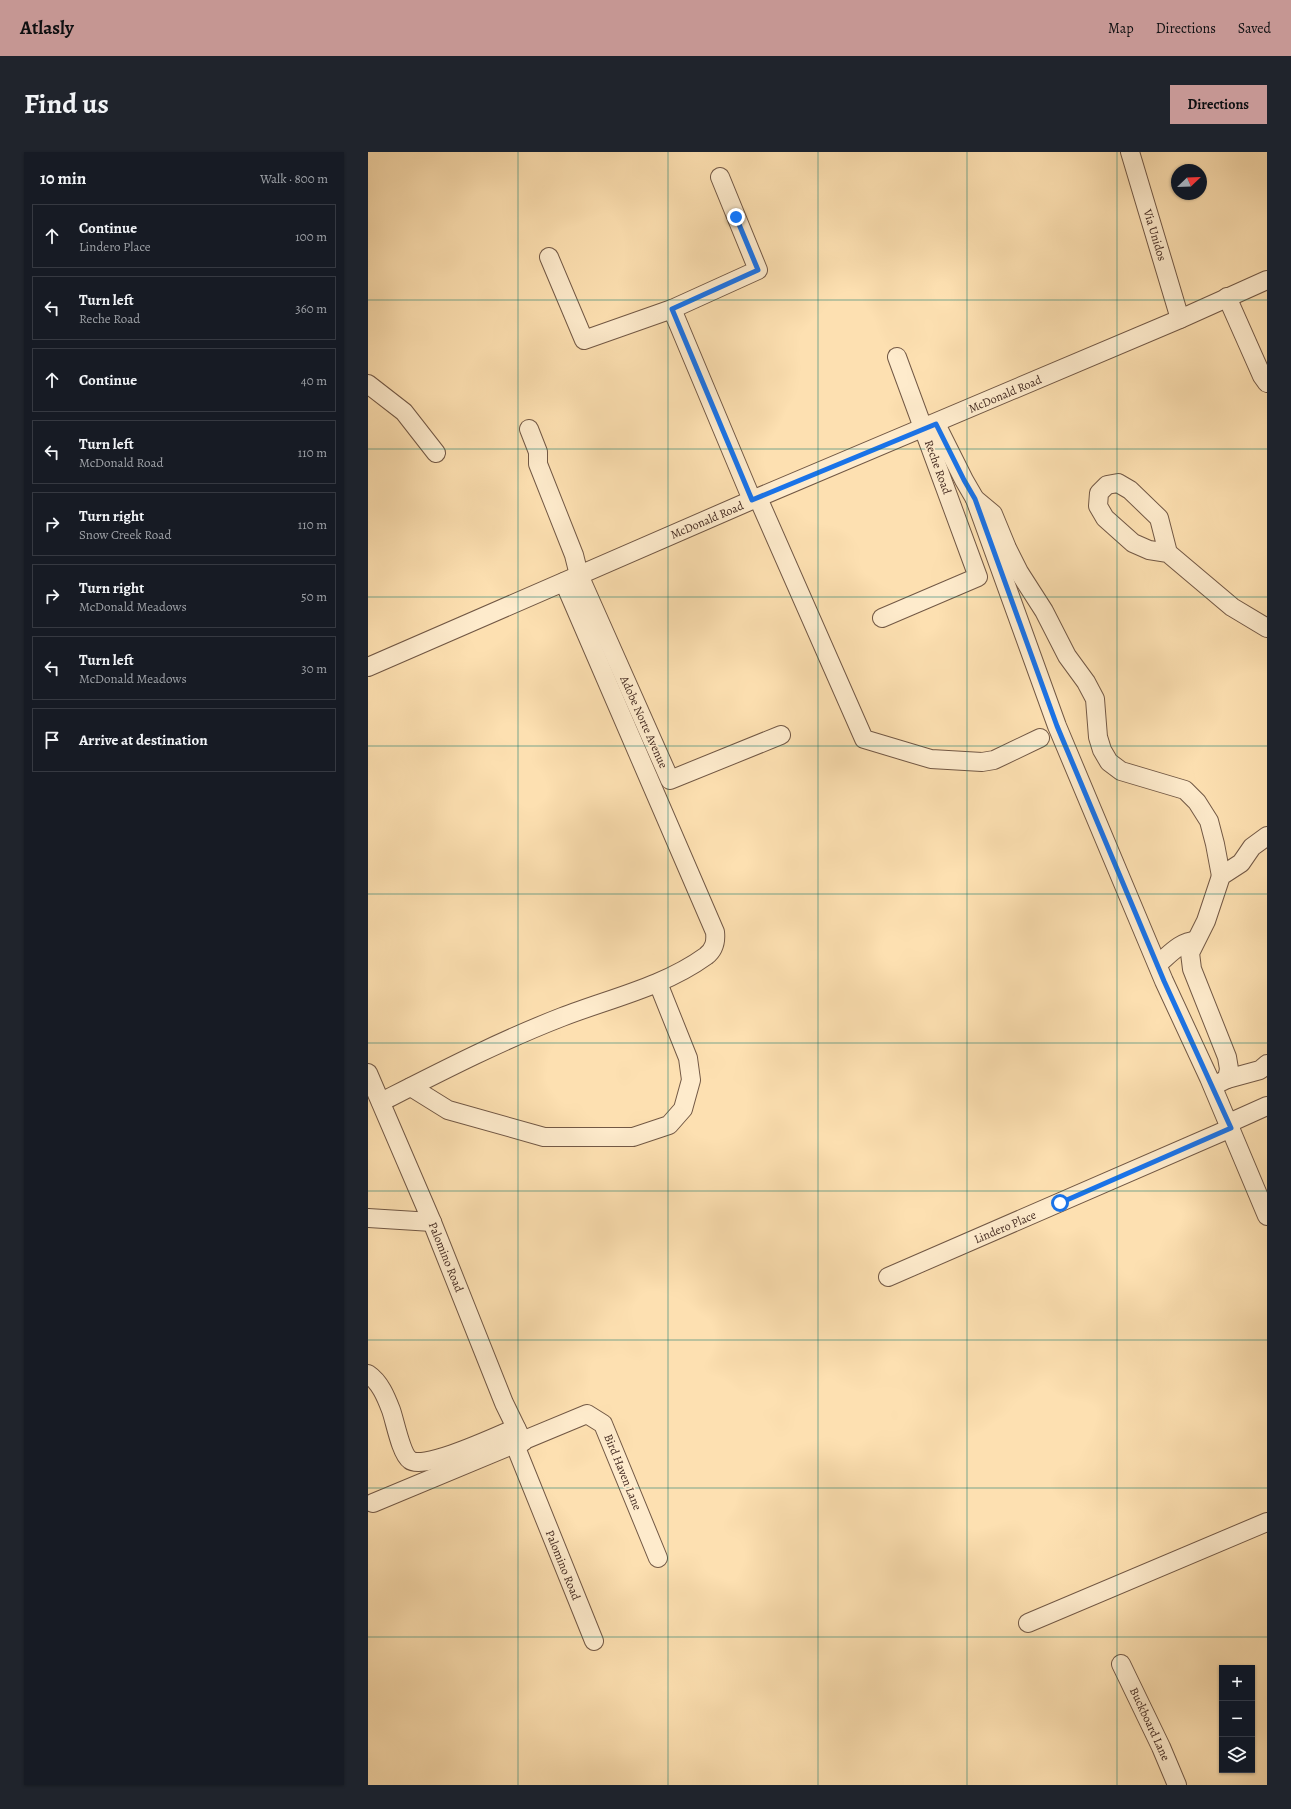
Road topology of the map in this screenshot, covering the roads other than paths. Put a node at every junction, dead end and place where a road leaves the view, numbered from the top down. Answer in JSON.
{"nodes":[{"id":1,"x":1130,"y":152,"type":"edge"},
{"id":2,"x":720,"y":177,"type":"dead end"},
{"id":3,"x":549,"y":257,"type":"dead end"},
{"id":4,"x":1267,"y":280,"type":"edge"},
{"id":5,"x":1227,"y":297,"type":"junction"},
{"id":6,"x":672,"y":309,"type":"junction"},
{"id":7,"x":1180,"y":319,"type":"junction"},
{"id":8,"x":897,"y":357,"type":"dead end"},
{"id":9,"x":1267,"y":383,"type":"edge"},
{"id":10,"x":368,"y":384,"type":"edge"},
{"id":11,"x":931,"y":426,"type":"junction"},
{"id":12,"x":529,"y":429,"type":"dead end"},
{"id":13,"x":436,"y":453,"type":"dead end"},
{"id":14,"x":755,"y":499,"type":"junction"},
{"id":15,"x":975,"y":499,"type":"junction"},
{"id":16,"x":1168,"y":553,"type":"junction"},
{"id":17,"x":571,"y":579,"type":"junction"},
{"id":18,"x":882,"y":618,"type":"dead end"},
{"id":19,"x":1267,"y":628,"type":"edge"},
{"id":20,"x":369,"y":664,"type":"edge"},
{"id":21,"x":781,"y":735,"type":"dead end"},
{"id":22,"x":1040,"y":738,"type":"dead end"},
{"id":23,"x":1267,"y":836,"type":"edge"},
{"id":24,"x":1221,"y":876,"type":"junction"},
{"id":25,"x":1195,"y":941,"type":"junction"},
{"id":26,"x":1158,"y":964,"type":"junction"},
{"id":27,"x":658,"y":983,"type":"junction"},
{"id":28,"x":1267,"y":1064,"type":"edge"},
{"id":29,"x":368,"y":1073,"type":"edge"},
{"id":30,"x":1220,"y":1083,"type":"junction"},
{"id":31,"x":411,"y":1087,"type":"junction"},
{"id":32,"x":381,"y":1102,"type":"junction"},
{"id":33,"x":1267,"y":1106,"type":"edge"},
{"id":34,"x":1230,"y":1126,"type":"junction"},
{"id":35,"x":1267,"y":1216,"type":"edge"},
{"id":36,"x":368,"y":1218,"type":"edge"},
{"id":37,"x":432,"y":1222,"type":"junction"},
{"id":38,"x":888,"y":1277,"type":"dead end"},
{"id":39,"x":368,"y":1374,"type":"edge"},
{"id":40,"x":518,"y":1438,"type":"junction"},
{"id":41,"x":373,"y":1503,"type":"dead end"},
{"id":42,"x":1267,"y":1522,"type":"edge"},
{"id":43,"x":658,"y":1558,"type":"dead end"},
{"id":44,"x":1028,"y":1623,"type":"dead end"},
{"id":45,"x":594,"y":1641,"type":"dead end"},
{"id":46,"x":1122,"y":1664,"type":"dead end"},
{"id":47,"x":1177,"y":1785,"type":"edge"}],
"edges":[{"from":1,"to":7,"type":"street","name":"Via Unidos"},
{"from":2,"to":6,"type":"street"},
{"from":3,"to":6,"type":"street"},
{"from":4,"to":5,"type":"street","name":"McDonald Road"},
{"from":5,"to":7,"type":"street","name":"McDonald Road"},
{"from":5,"to":9,"type":"street"},
{"from":6,"to":14,"type":"street"},
{"from":7,"to":11,"type":"street","name":"McDonald Road"},
{"from":8,"to":11,"type":"street","name":"Reche Road"},
{"from":10,"to":13,"type":"street"},
{"from":11,"to":14,"type":"street","name":"McDonald Road"},
{"from":11,"to":15,"type":"street"},
{"from":11,"to":18,"type":"street","name":"Reche Road"},
{"from":12,"to":17,"type":"street"},
{"from":14,"to":17,"type":"street","name":"McDonald Road"},
{"from":14,"to":22,"type":"street"},
{"from":15,"to":24,"type":"street"},
{"from":15,"to":26,"type":"street"},
{"from":16,"to":16,"type":"street"},
{"from":16,"to":19,"type":"street"},
{"from":17,"to":20,"type":"street","name":"McDonald Road"},
{"from":17,"to":21,"type":"street","name":"Adobe Norte Avenue"},
{"from":17,"to":27,"type":"street"},
{"from":23,"to":24,"type":"street"},
{"from":24,"to":25,"type":"street"},
{"from":25,"to":26,"type":"street"},
{"from":25,"to":30,"type":"street"},
{"from":26,"to":30,"type":"street"},
{"from":27,"to":31,"type":"street"},
{"from":27,"to":31,"type":"street"},
{"from":28,"to":30,"type":"street"},
{"from":29,"to":32,"type":"street","name":"Palomino Road"},
{"from":30,"to":34,"type":"street"},
{"from":31,"to":32,"type":"street"},
{"from":32,"to":37,"type":"street","name":"Palomino Road"},
{"from":33,"to":34,"type":"street","name":"Lindero Place"},
{"from":34,"to":35,"type":"street"},
{"from":34,"to":38,"type":"street","name":"Lindero Place"},
{"from":36,"to":37,"type":"street"},
{"from":37,"to":40,"type":"street","name":"Palomino Road"},
{"from":39,"to":40,"type":"street"},
{"from":40,"to":41,"type":"street"},
{"from":40,"to":43,"type":"street","name":"Bird Haven Lane"},
{"from":40,"to":45,"type":"street","name":"Palomino Road"},
{"from":42,"to":44,"type":"street"},
{"from":46,"to":47,"type":"street","name":"Buckboard Lane"}]}
